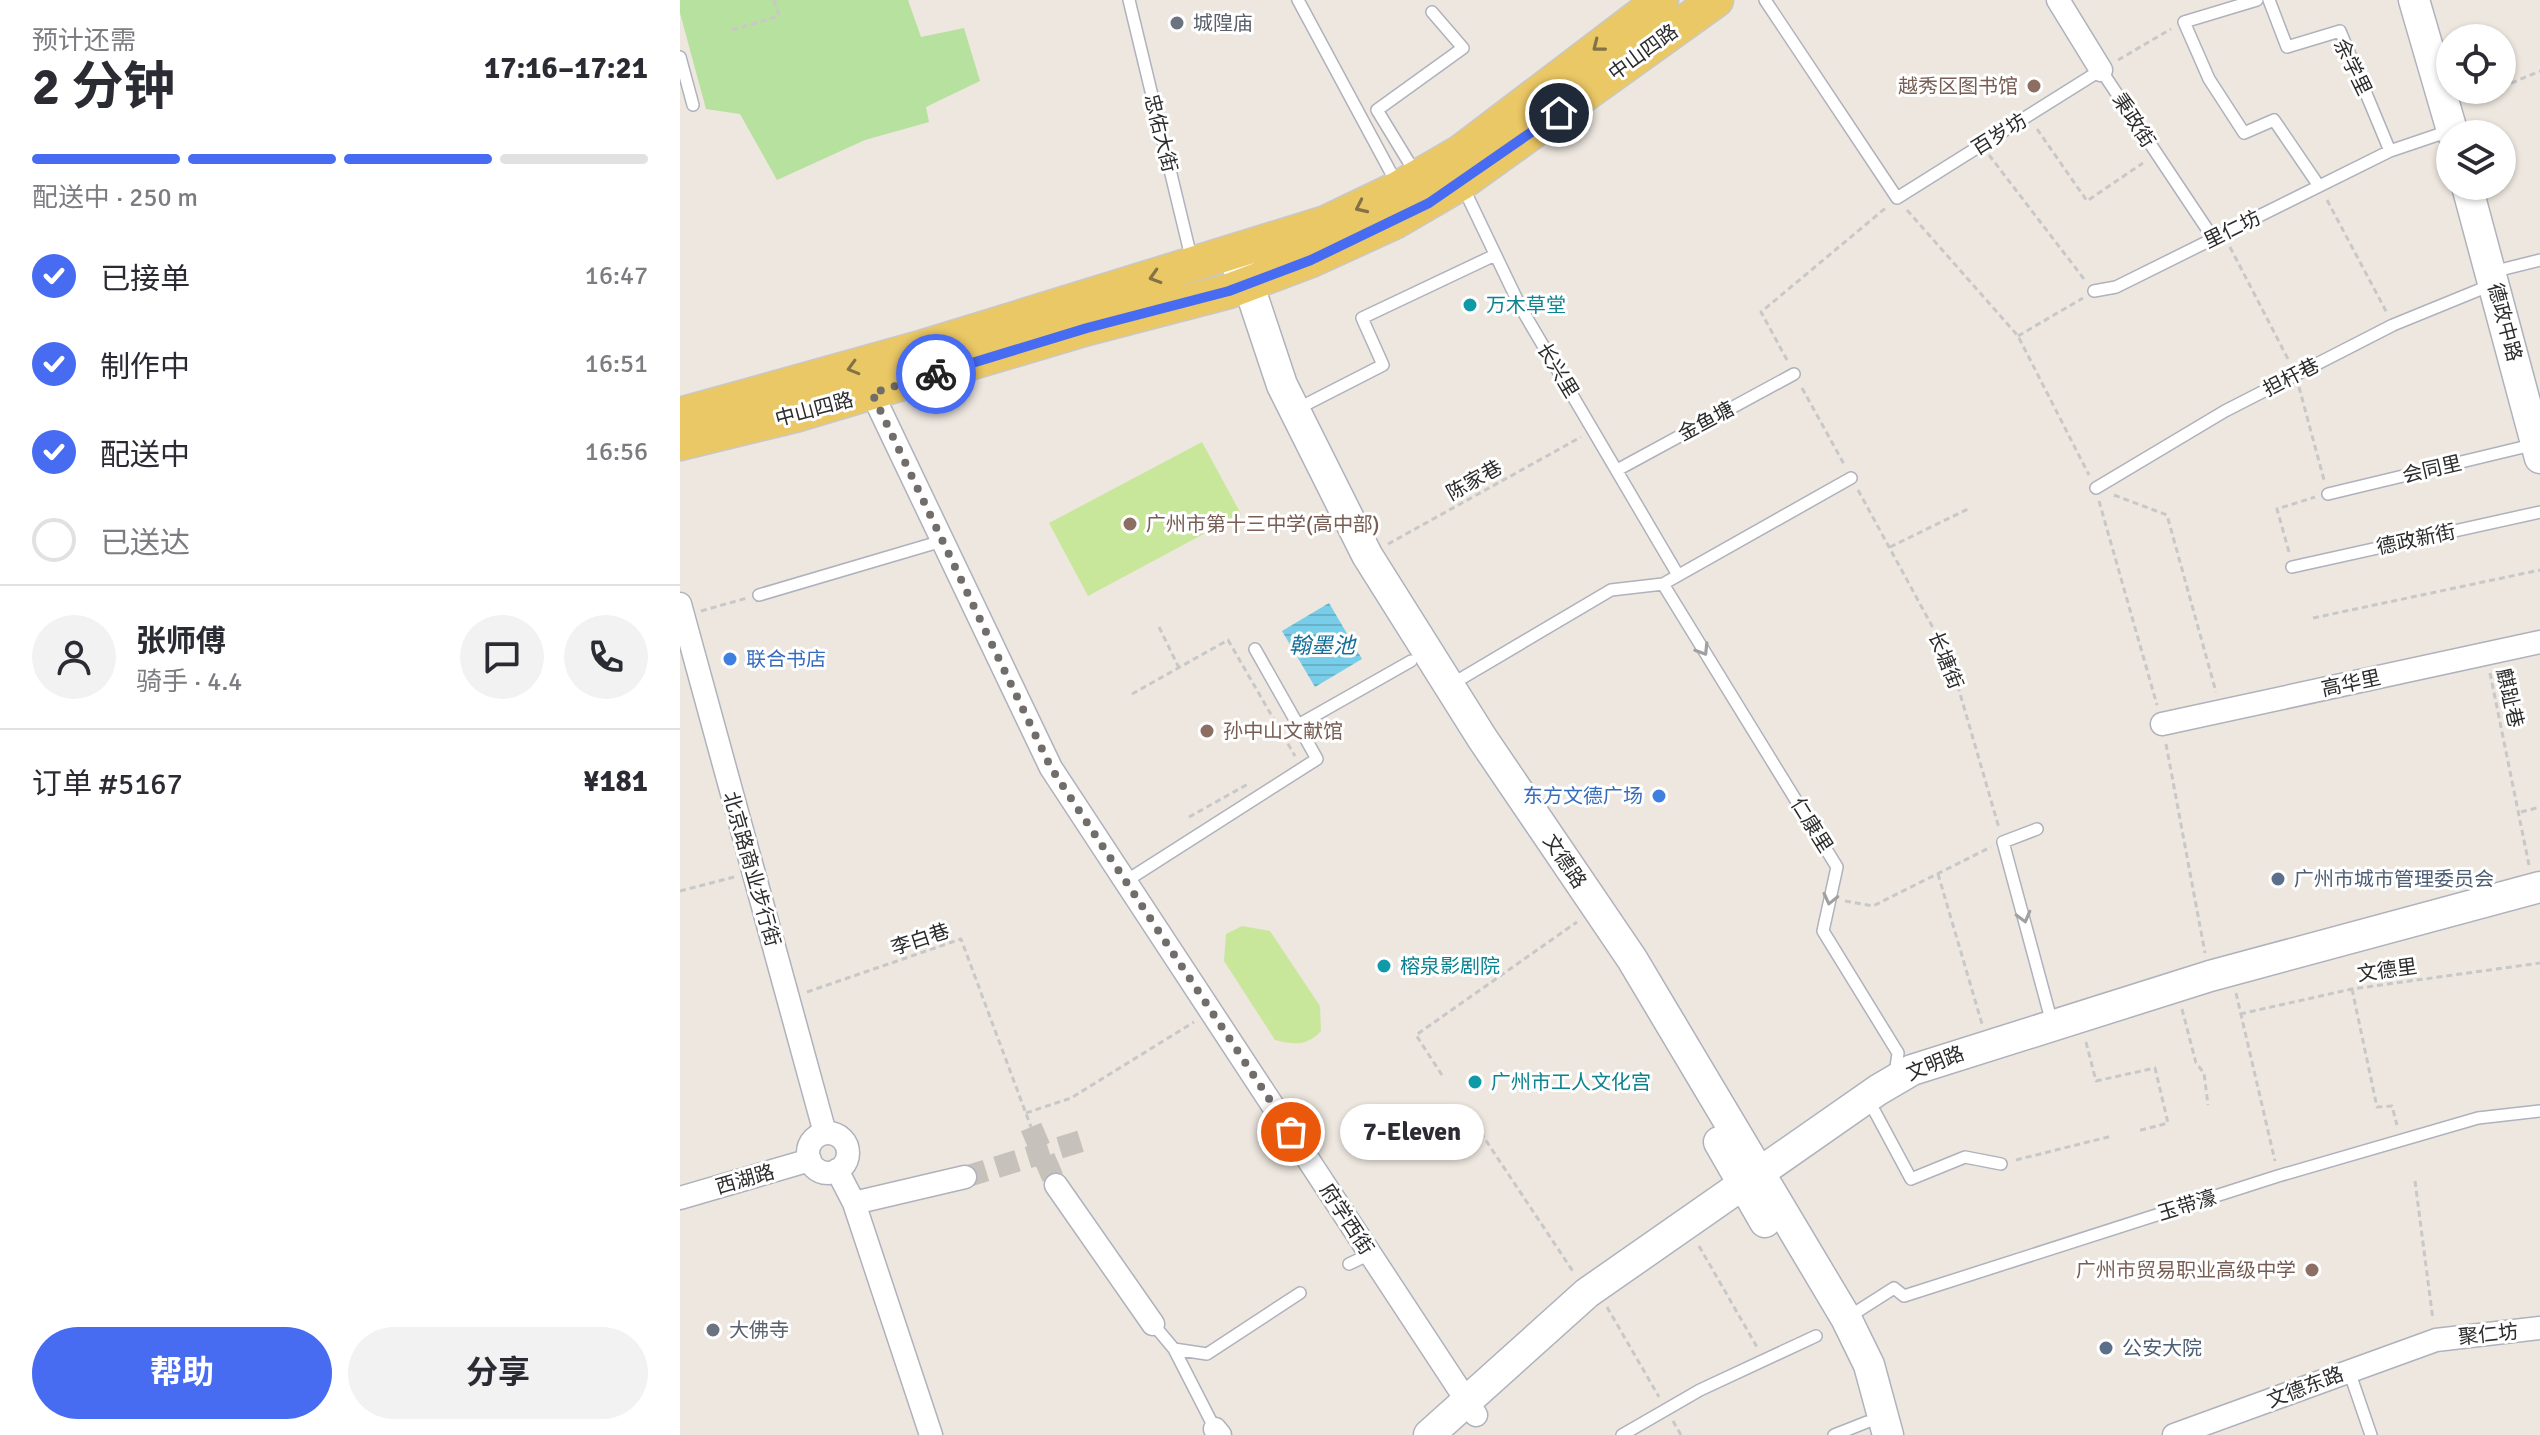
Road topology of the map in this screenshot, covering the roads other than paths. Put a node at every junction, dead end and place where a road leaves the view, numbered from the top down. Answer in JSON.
{"nodes":[{"id":1,"x":1129,"y":0,"type":"edge"},
{"id":2,"x":1298,"y":0,"type":"edge"},
{"id":3,"x":1661,"y":0,"type":"edge"},
{"id":4,"x":1765,"y":0,"type":"edge"},
{"id":5,"x":2058,"y":0,"type":"edge"},
{"id":6,"x":2257,"y":0,"type":"edge"},
{"id":7,"x":2269,"y":0,"type":"edge"},
{"id":8,"x":2414,"y":0,"type":"edge"},
{"id":9,"x":1698,"y":3,"type":"edge"},
{"id":10,"x":1432,"y":12,"type":"dead end"},
{"id":11,"x":680,"y":57,"type":"edge"},
{"id":12,"x":2101,"y":70,"type":"junction"},
{"id":13,"x":693,"y":105,"type":"dead end"},
{"id":14,"x":2449,"y":120,"type":"edge"},
{"id":15,"x":2436,"y":131,"type":"edge"},
{"id":16,"x":2390,"y":151,"type":"junction"},
{"id":17,"x":1409,"y":183,"type":"junction"},
{"id":18,"x":1461,"y":183,"type":"junction"},
{"id":19,"x":2319,"y":186,"type":"junction"},
{"id":20,"x":2471,"y":200,"type":"edge"},
{"id":21,"x":2218,"y":236,"type":"junction"},
{"id":22,"x":1495,"y":255,"type":"junction"},
{"id":23,"x":2540,"y":260,"type":"edge"},
{"id":24,"x":1194,"y":265,"type":"junction"},
{"id":25,"x":1236,"y":276,"type":"junction"},
{"id":26,"x":2493,"y":278,"type":"junction"},
{"id":27,"x":2094,"y":291,"type":"road end"},
{"id":28,"x":1794,"y":374,"type":"road end"},
{"id":29,"x":872,"y":393,"type":"junction"},
{"id":30,"x":1293,"y":411,"type":"junction"},
{"id":31,"x":680,"y":415,"type":"edge"},
{"id":32,"x":680,"y":443,"type":"edge"},
{"id":33,"x":2539,"y":448,"type":"edge"},
{"id":34,"x":1619,"y":469,"type":"junction"},
{"id":35,"x":1851,"y":478,"type":"road end"},
{"id":36,"x":2096,"y":488,"type":"road end"},
{"id":37,"x":2328,"y":494,"type":"road end"},
{"id":38,"x":2540,"y":512,"type":"edge"},
{"id":39,"x":942,"y":541,"type":"junction"},
{"id":40,"x":2292,"y":567,"type":"road end"},
{"id":41,"x":1678,"y":575,"type":"junction"},
{"id":42,"x":1663,"y":584,"type":"junction"},
{"id":43,"x":759,"y":595,"type":"road end"},
{"id":44,"x":682,"y":610,"type":"edge"},
{"id":45,"x":2540,"y":642,"type":"edge"},
{"id":46,"x":1255,"y":649,"type":"dead end"},
{"id":47,"x":1411,"y":661,"type":"junction"},
{"id":48,"x":1448,"y":686,"type":"junction"},
{"id":49,"x":2162,"y":724,"type":"dead end"},
{"id":50,"x":1298,"y":725,"type":"junction"},
{"id":51,"x":2037,"y":829,"type":"dead end"},
{"id":52,"x":1126,"y":881,"type":"junction"},
{"id":53,"x":2538,"y":894,"type":"edge"},
{"id":54,"x":2064,"y":1031,"type":"junction"},
{"id":55,"x":1894,"y":1079,"type":"junction"},
{"id":56,"x":2540,"y":1111,"type":"edge"},
{"id":57,"x":1875,"y":1112,"type":"junction"},
{"id":58,"x":825,"y":1133,"type":"junction"},
{"id":59,"x":810,"y":1160,"type":"junction"},
{"id":60,"x":2001,"y":1164,"type":"road end"},
{"id":61,"x":837,"y":1170,"type":"junction"},
{"id":62,"x":965,"y":1177,"type":"tunnel mouth"},
{"id":63,"x":1056,"y":1185,"type":"tunnel mouth"},
{"id":64,"x":1755,"y":1185,"type":"junction"},
{"id":65,"x":680,"y":1198,"type":"edge"},
{"id":66,"x":854,"y":1203,"type":"junction"},
{"id":67,"x":1370,"y":1254,"type":"junction"},
{"id":68,"x":1349,"y":1264,"type":"dead end"},
{"id":69,"x":1300,"y":1293,"type":"dead end"},
{"id":70,"x":1596,"y":1298,"type":"junction"},
{"id":71,"x":1846,"y":1318,"type":"junction"},
{"id":72,"x":1153,"y":1324,"type":"joint"},
{"id":73,"x":2540,"y":1328,"type":"edge"},
{"id":74,"x":1816,"y":1336,"type":"dead end"},
{"id":75,"x":2436,"y":1340,"type":"joint"},
{"id":76,"x":1174,"y":1349,"type":"junction"},
{"id":77,"x":2349,"y":1371,"type":"junction"},
{"id":78,"x":1466,"y":1417,"type":"edge"},
{"id":79,"x":1875,"y":1431,"type":"edge"},
{"id":80,"x":1217,"y":1432,"type":"edge"},
{"id":81,"x":931,"y":1435,"type":"edge"},
{"id":82,"x":1429,"y":1435,"type":"edge"},
{"id":83,"x":1622,"y":1435,"type":"edge"},
{"id":84,"x":1834,"y":1435,"type":"edge"},
{"id":85,"x":2174,"y":1435,"type":"edge"},
{"id":86,"x":2371,"y":1435,"type":"edge"}],
"edges":[{"from":1,"to":24,"type":"lane","name":"忠佑大街"},
{"from":2,"to":17,"type":"lane"},
{"from":3,"to":17,"type":"main road","name":"中山四路","one_way":true},
{"from":4,"to":12,"type":"lane","name":"百岁坊"},
{"from":5,"to":12,"type":"street","name":"秉政街"},
{"from":6,"to":19,"type":"lane"},
{"from":7,"to":16,"type":"lane","name":"余学里"},
{"from":8,"to":14,"type":"main road"},
{"from":9,"to":18,"type":"main road","name":"中山四路"},
{"from":10,"to":17,"type":"lane"},
{"from":11,"to":13,"type":"lane"},
{"from":12,"to":21,"type":"lane","name":"秉政街"},
{"from":15,"to":16,"type":"lane","name":"里仁坊"},
{"from":16,"to":19,"type":"lane","name":"里仁坊"},
{"from":17,"to":25,"type":"main road","name":"中山四路","one_way":true},
{"from":18,"to":22,"type":"lane","name":"长兴里"},
{"from":18,"to":25,"type":"main road","name":"中山四路"},
{"from":19,"to":21,"type":"lane","name":"里仁坊"},
{"from":20,"to":26,"type":"main road","name":"德政中路"},
{"from":21,"to":27,"type":"lane","name":"里仁坊"},
{"from":22,"to":30,"type":"lane"},
{"from":22,"to":34,"type":"lane","name":"长兴里"},
{"from":23,"to":26,"type":"lane","name":"担杆巷"},
{"from":24,"to":25,"type":"main road","name":"中山四路"},
{"from":24,"to":31,"type":"main road","name":"中山四路","one_way":true},
{"from":25,"to":29,"type":"main road","name":"中山四路"},
{"from":25,"to":30,"type":"main road","name":"文德路"},
{"from":25,"to":47,"type":"main road","name":"文德路"},
{"from":26,"to":33,"type":"main road","name":"德政中路"},
{"from":26,"to":36,"type":"lane","name":"担杆巷"},
{"from":28,"to":34,"type":"lane","name":"金鱼塘"},
{"from":29,"to":32,"type":"main road","name":"中山四路"},
{"from":29,"to":39,"type":"street","name":"府学西街"},
{"from":30,"to":48,"type":"main road","name":"文德路"},
{"from":33,"to":37,"type":"lane","name":"会同里"},
{"from":34,"to":41,"type":"lane","name":"长兴里"},
{"from":35,"to":41,"type":"lane"},
{"from":38,"to":40,"type":"lane","name":"德政新街"},
{"from":39,"to":43,"type":"lane"},
{"from":39,"to":52,"type":"street","name":"府学西街"},
{"from":41,"to":42,"type":"lane"},
{"from":42,"to":48,"type":"lane"},
{"from":42,"to":55,"type":"lane","name":"仁康里","one_way":true},
{"from":44,"to":58,"type":"street","name":"北京路商业步行街"},
{"from":45,"to":49,"type":"street","name":"高华里"},
{"from":46,"to":50,"type":"lane"},
{"from":47,"to":50,"type":"lane"},
{"from":47,"to":64,"type":"main road","name":"文德路"},
{"from":48,"to":64,"type":"main road","name":"文德路"},
{"from":50,"to":52,"type":"lane"},
{"from":51,"to":54,"type":"lane","one_way":true},
{"from":52,"to":67,"type":"street","name":"府学西街"},
{"from":53,"to":54,"type":"main road","name":"文明路"},
{"from":53,"to":54,"type":"main road","name":"文明路"},
{"from":54,"to":55,"type":"main road","name":"文明路"},
{"from":54,"to":57,"type":"main road","name":"文明路"},
{"from":55,"to":64,"type":"main road","name":"文明路"},
{"from":56,"to":71,"type":"lane","name":"玉带濠"},
{"from":57,"to":60,"type":"lane"},
{"from":57,"to":64,"type":"main road","name":"文明路"},
{"from":58,"to":59,"type":"street"},
{"from":58,"to":61,"type":"street","name":"北京路商业步行街"},
{"from":59,"to":61,"type":"street"},
{"from":59,"to":65,"type":"street","name":"西湖路"},
{"from":61,"to":66,"type":"street"},
{"from":62,"to":66,"type":"street"},
{"from":63,"to":72,"type":"street"},
{"from":64,"to":70,"type":"main road","name":"文明路"},
{"from":64,"to":70,"type":"main road","name":"文明路"},
{"from":64,"to":71,"type":"main road","name":"文德路"},
{"from":64,"to":79,"type":"main road","name":"文德路"},
{"from":66,"to":81,"type":"street"},
{"from":67,"to":68,"type":"lane"},
{"from":67,"to":78,"type":"street","name":"府学西街"},
{"from":69,"to":76,"type":"lane"},
{"from":70,"to":78,"type":"main road","name":"文明路"},
{"from":71,"to":79,"type":"main road","name":"文德路"},
{"from":72,"to":76,"type":"lane"},
{"from":73,"to":75,"type":"street","name":"聚仁坊"},
{"from":74,"to":83,"type":"lane"},
{"from":75,"to":77,"type":"street","name":"文德东路"},
{"from":76,"to":80,"type":"lane"},
{"from":77,"to":85,"type":"street","name":"文德东路"},
{"from":77,"to":86,"type":"lane"},
{"from":78,"to":82,"type":"main road","name":"文明路"},
{"from":79,"to":84,"type":"lane"}]}
